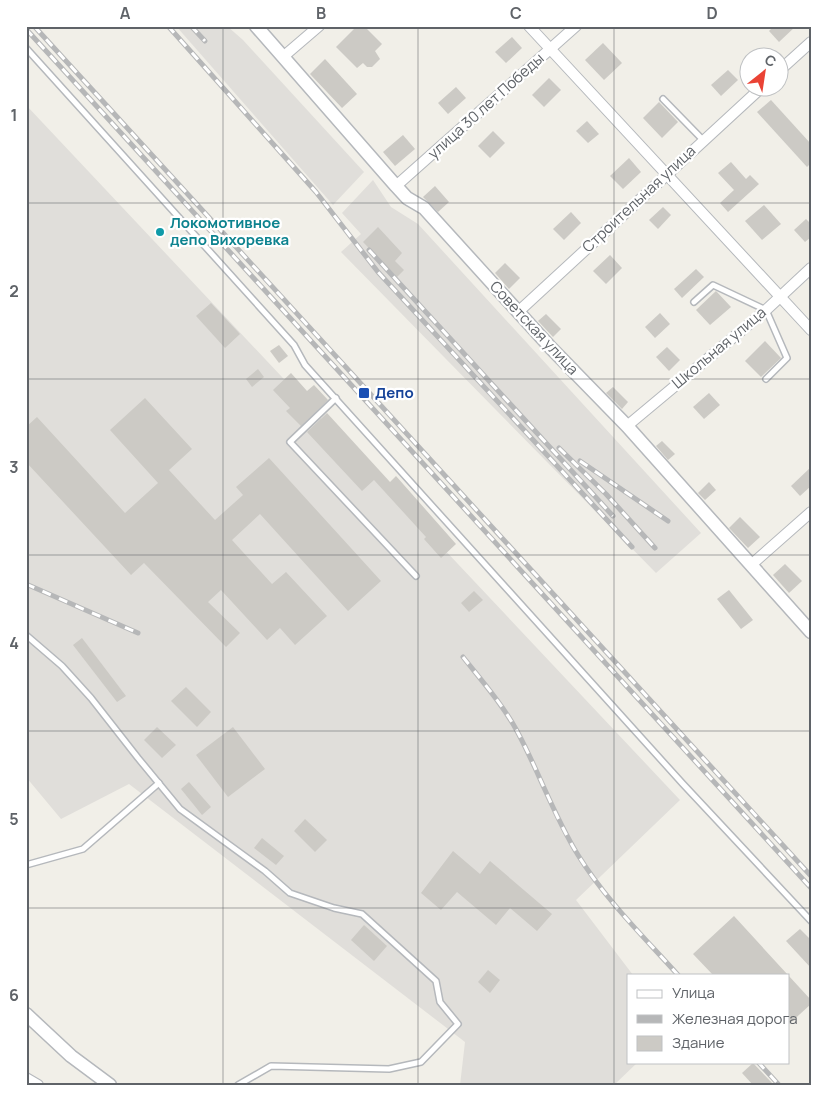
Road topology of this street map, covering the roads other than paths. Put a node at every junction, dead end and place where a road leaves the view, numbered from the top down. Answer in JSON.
{"nodes":[{"id":1,"x":256,"y":26,"type":"edge"},
{"id":2,"x":319,"y":26,"type":"edge"},
{"id":3,"x":529,"y":26,"type":"edge"},
{"id":4,"x":576,"y":26,"type":"edge"},
{"id":5,"x":811,"y":42,"type":"edge"},
{"id":6,"x":26,"y":48,"type":"edge"},
{"id":7,"x":551,"y":49,"type":"junction"},
{"id":8,"x":284,"y":56,"type":"junction"},
{"id":9,"x":790,"y":61,"type":"edge"},
{"id":10,"x":750,"y":98,"type":"edge"},
{"id":11,"x":663,"y":99,"type":"dead end"},
{"id":12,"x":703,"y":140,"type":"junction"},
{"id":13,"x":666,"y":173,"type":"junction"},
{"id":14,"x":396,"y":186,"type":"junction"},
{"id":15,"x":811,"y":268,"type":"edge"},
{"id":16,"x":780,"y":296,"type":"junction"},
{"id":17,"x":694,"y":302,"type":"dead end"},
{"id":18,"x":766,"y":310,"type":"junction"},
{"id":19,"x":518,"y":312,"type":"junction"},
{"id":20,"x":811,"y":330,"type":"edge"},
{"id":21,"x":766,"y":379,"type":"dead end"},
{"id":22,"x":336,"y":398,"type":"junction"},
{"id":23,"x":627,"y":426,"type":"junction"},
{"id":24,"x":811,"y":512,"type":"edge"},
{"id":25,"x":751,"y":564,"type":"junction"},
{"id":26,"x":416,"y":576,"type":"dead end"},
{"id":27,"x":811,"y":632,"type":"edge"},
{"id":28,"x":26,"y":635,"type":"edge"},
{"id":29,"x":158,"y":783,"type":"junction"},
{"id":30,"x":26,"y":865,"type":"edge"},
{"id":31,"x":811,"y":921,"type":"edge"},
{"id":32,"x":26,"y":1014,"type":"edge"},
{"id":33,"x":26,"y":1078,"type":"edge"},
{"id":34,"x":38,"y":1085,"type":"edge"},
{"id":35,"x":110,"y":1085,"type":"edge"},
{"id":36,"x":238,"y":1085,"type":"edge"}],
"edges":[{"from":1,"to":8,"type":"street","name":"Советская улица"},
{"from":2,"to":8,"type":"street"},
{"from":3,"to":7,"type":"street"},
{"from":4,"to":7,"type":"street","name":"улица 30 лет Победы"},
{"from":5,"to":9,"type":"street"},
{"from":6,"to":22,"type":"lane"},
{"from":7,"to":13,"type":"street"},
{"from":7,"to":14,"type":"street","name":"улица 30 лет Победы"},
{"from":8,"to":14,"type":"street","name":"Советская улица"},
{"from":10,"to":12,"type":"street","name":"Строительная улица"},
{"from":11,"to":12,"type":"lane"},
{"from":12,"to":13,"type":"street","name":"Строительная улица"},
{"from":13,"to":16,"type":"street"},
{"from":13,"to":19,"type":"street","name":"Строительная улица"},
{"from":14,"to":19,"type":"street","name":"Советская улица"},
{"from":15,"to":16,"type":"street","name":"Школьная улица"},
{"from":16,"to":18,"type":"street","name":"Школьная улица"},
{"from":16,"to":20,"type":"street"},
{"from":17,"to":18,"type":"lane"},
{"from":18,"to":21,"type":"lane"},
{"from":18,"to":23,"type":"street","name":"Школьная улица"},
{"from":19,"to":23,"type":"street","name":"Советская улица"},
{"from":22,"to":26,"type":"lane"},
{"from":22,"to":31,"type":"lane"},
{"from":23,"to":25,"type":"street","name":"Советская улица"},
{"from":24,"to":25,"type":"street"},
{"from":25,"to":27,"type":"street","name":"Советская улица"},
{"from":28,"to":29,"type":"lane"},
{"from":29,"to":30,"type":"lane"},
{"from":29,"to":36,"type":"lane"},
{"from":32,"to":35,"type":"street"},
{"from":33,"to":34,"type":"street"}]}
